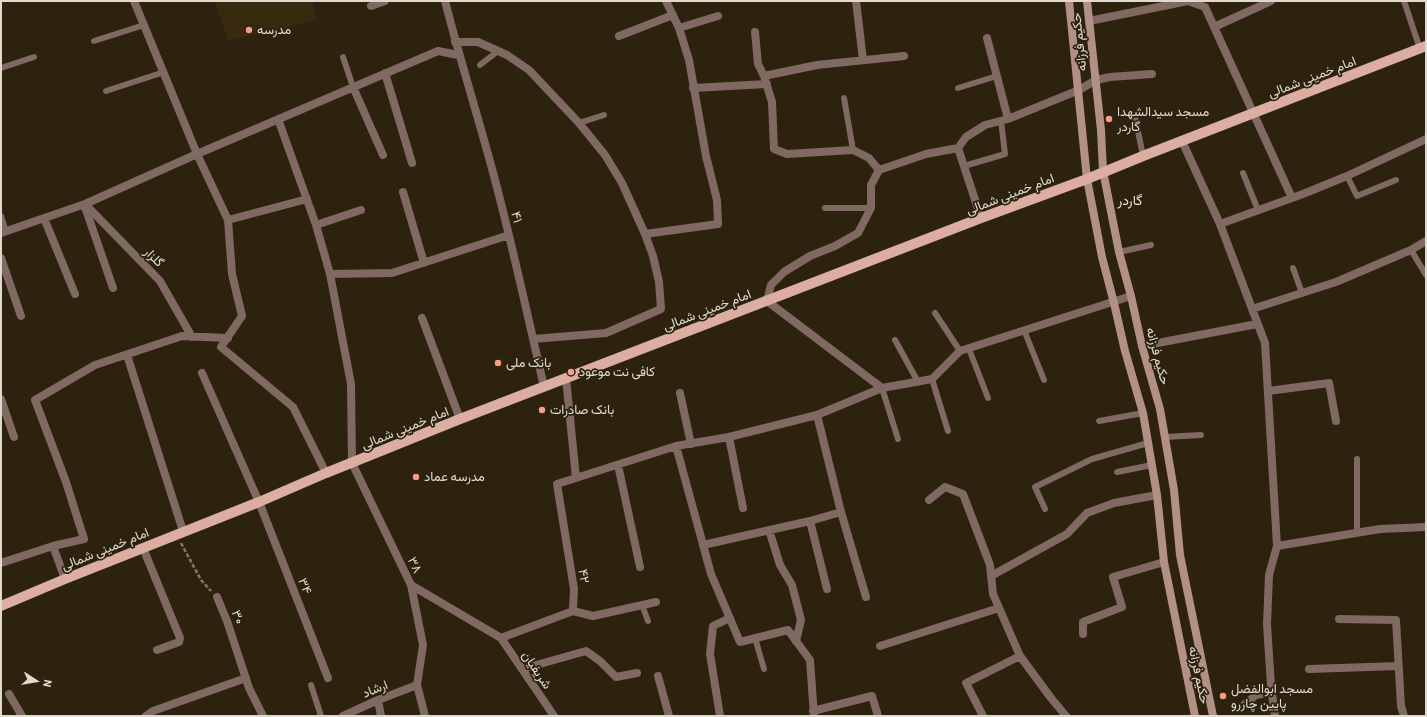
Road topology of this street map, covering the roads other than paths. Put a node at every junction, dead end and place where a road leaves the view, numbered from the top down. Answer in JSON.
{"nodes":[{"id":1,"x":134,"y":1,"type":"edge"},
{"id":2,"x":385,"y":1,"type":"edge"},
{"id":3,"x":445,"y":1,"type":"edge"},
{"id":4,"x":666,"y":1,"type":"edge"},
{"id":5,"x":856,"y":1,"type":"edge"},
{"id":6,"x":1069,"y":1,"type":"edge"},
{"id":7,"x":1087,"y":1,"type":"edge"},
{"id":8,"x":1188,"y":1,"type":"edge"},
{"id":9,"x":1271,"y":1,"type":"edge"},
{"id":10,"x":1404,"y":1,"type":"edge"},
{"id":11,"x":371,"y":6,"type":"dead end"},
{"id":12,"x":673,"y":15,"type":"junction"},
{"id":13,"x":718,"y":16,"type":"dead end"},
{"id":14,"x":1089,"y":22,"type":"junction"},
{"id":15,"x":144,"y":25,"type":"junction"},
{"id":16,"x":1214,"y":27,"type":"junction"},
{"id":17,"x":679,"y":28,"type":"junction"},
{"id":18,"x":755,"y":32,"type":"dead end"},
{"id":19,"x":619,"y":36,"type":"dead end"},
{"id":20,"x":987,"y":38,"type":"dead end"},
{"id":21,"x":94,"y":41,"type":"dead end"},
{"id":22,"x":455,"y":42,"type":"junction"},
{"id":23,"x":1423,"y":47,"type":"edge"},
{"id":24,"x":498,"y":51,"type":"junction"},
{"id":25,"x":458,"y":55,"type":"junction"},
{"id":26,"x":904,"y":56,"type":"dead end"},
{"id":27,"x":34,"y":57,"type":"dead end"},
{"id":28,"x":343,"y":57,"type":"dead end"},
{"id":29,"x":863,"y":60,"type":"junction"},
{"id":30,"x":480,"y":65,"type":"dead end"},
{"id":31,"x":1,"y":68,"type":"edge"},
{"id":32,"x":164,"y":72,"type":"junction"},
{"id":33,"x":385,"y":73,"type":"junction"},
{"id":34,"x":1152,"y":74,"type":"dead end"},
{"id":35,"x":997,"y":76,"type":"junction"},
{"id":36,"x":765,"y":80,"type":"junction"},
{"id":37,"x":1096,"y":80,"type":"junction"},
{"id":38,"x":353,"y":87,"type":"junction"},
{"id":39,"x":693,"y":88,"type":"junction"},
{"id":40,"x":958,"y":88,"type":"dead end"},
{"id":41,"x":1079,"y":90,"type":"junction"},
{"id":42,"x":106,"y":91,"type":"dead end"},
{"id":43,"x":844,"y":98,"type":"dead end"},
{"id":44,"x":1253,"y":113,"type":"junction"},
{"id":45,"x":604,"y":115,"type":"dead end"},
{"id":46,"x":1135,"y":116,"type":"dead end"},
{"id":47,"x":278,"y":120,"type":"junction"},
{"id":48,"x":1005,"y":120,"type":"junction"},
{"id":49,"x":579,"y":123,"type":"junction"},
{"id":50,"x":1426,"y":139,"type":"edge"},
{"id":51,"x":1182,"y":141,"type":"junction"},
{"id":52,"x":958,"y":148,"type":"junction"},
{"id":53,"x":853,"y":150,"type":"junction"},
{"id":54,"x":197,"y":154,"type":"junction"},
{"id":55,"x":382,"y":155,"type":"dead end"},
{"id":56,"x":1143,"y":156,"type":"junction"},
{"id":57,"x":412,"y":163,"type":"dead end"},
{"id":58,"x":964,"y":166,"type":"junction"},
{"id":59,"x":879,"y":170,"type":"junction"},
{"id":60,"x":1103,"y":171,"type":"junction"},
{"id":61,"x":1243,"y":173,"type":"dead end"},
{"id":62,"x":1346,"y":176,"type":"junction"},
{"id":63,"x":1087,"y":179,"type":"junction"},
{"id":64,"x":1396,"y":180,"type":"dead end"},
{"id":65,"x":404,"y":192,"type":"dead end"},
{"id":66,"x":307,"y":198,"type":"junction"},
{"id":67,"x":1292,"y":198,"type":"junction"},
{"id":68,"x":84,"y":204,"type":"junction"},
{"id":69,"x":825,"y":208,"type":"dead end"},
{"id":70,"x":871,"y":208,"type":"junction"},
{"id":71,"x":361,"y":210,"type":"dead end"},
{"id":72,"x":1258,"y":210,"type":"junction"},
{"id":73,"x":1,"y":216,"type":"edge"},
{"id":74,"x":44,"y":218,"type":"junction"},
{"id":75,"x":981,"y":218,"type":"junction"},
{"id":76,"x":228,"y":220,"type":"junction"},
{"id":77,"x":1220,"y":224,"type":"junction"},
{"id":78,"x":316,"y":225,"type":"junction"},
{"id":79,"x":4,"y":232,"type":"edge"},
{"id":80,"x":645,"y":234,"type":"junction"},
{"id":81,"x":509,"y":235,"type":"junction"},
{"id":82,"x":1426,"y":241,"type":"edge"},
{"id":83,"x":1151,"y":245,"type":"dead end"},
{"id":84,"x":1411,"y":250,"type":"junction"},
{"id":85,"x":1119,"y":252,"type":"junction"},
{"id":86,"x":1,"y":258,"type":"edge"},
{"id":87,"x":424,"y":263,"type":"junction"},
{"id":88,"x":1293,"y":268,"type":"dead end"},
{"id":89,"x":330,"y":274,"type":"junction"},
{"id":90,"x":1426,"y":275,"type":"edge"},
{"id":91,"x":113,"y":288,"type":"dead end"},
{"id":92,"x":1302,"y":293,"type":"junction"},
{"id":93,"x":75,"y":294,"type":"dead end"},
{"id":94,"x":1131,"y":296,"type":"junction"},
{"id":95,"x":767,"y":301,"type":"junction"},
{"id":96,"x":1114,"y":303,"type":"junction"},
{"id":97,"x":1252,"y":309,"type":"junction"},
{"id":98,"x":935,"y":313,"type":"dead end"},
{"id":99,"x":21,"y":316,"type":"dead end"},
{"id":100,"x":422,"y":318,"type":"dead end"},
{"id":101,"x":1257,"y":324,"type":"junction"},
{"id":102,"x":1024,"y":330,"type":"junction"},
{"id":103,"x":192,"y":337,"type":"junction"},
{"id":104,"x":228,"y":338,"type":"junction"},
{"id":105,"x":533,"y":339,"type":"junction"},
{"id":106,"x":895,"y":340,"type":"dead end"},
{"id":107,"x":1142,"y":346,"type":"junction"},
{"id":108,"x":969,"y":349,"type":"junction"},
{"id":109,"x":960,"y":352,"type":"junction"},
{"id":110,"x":127,"y":355,"type":"junction"},
{"id":111,"x":202,"y":373,"type":"dead end"},
{"id":112,"x":566,"y":378,"type":"junction"},
{"id":113,"x":932,"y":379,"type":"junction"},
{"id":114,"x":1044,"y":380,"type":"dead end"},
{"id":115,"x":918,"y":382,"type":"junction"},
{"id":116,"x":544,"y":387,"type":"junction"},
{"id":117,"x":882,"y":388,"type":"junction"},
{"id":118,"x":1268,"y":392,"type":"junction"},
{"id":119,"x":680,"y":393,"type":"dead end"},
{"id":120,"x":988,"y":398,"type":"dead end"},
{"id":121,"x":1,"y":399,"type":"edge"},
{"id":122,"x":1142,"y":413,"type":"junction"},
{"id":123,"x":817,"y":415,"type":"junction"},
{"id":124,"x":460,"y":419,"type":"junction"},
{"id":125,"x":1099,"y":421,"type":"dead end"},
{"id":126,"x":1336,"y":422,"type":"dead end"},
{"id":127,"x":948,"y":431,"type":"dead end"},
{"id":128,"x":1201,"y":435,"type":"dead end"},
{"id":129,"x":14,"y":437,"type":"dead end"},
{"id":130,"x":729,"y":437,"type":"junction"},
{"id":131,"x":1165,"y":437,"type":"junction"},
{"id":132,"x":898,"y":439,"type":"dead end"},
{"id":133,"x":1148,"y":443,"type":"junction"},
{"id":134,"x":691,"y":444,"type":"junction"},
{"id":135,"x":676,"y":446,"type":"junction"},
{"id":136,"x":1357,"y":459,"type":"dead end"},
{"id":137,"x":352,"y":463,"type":"junction"},
{"id":138,"x":618,"y":465,"type":"junction"},
{"id":139,"x":1152,"y":465,"type":"junction"},
{"id":140,"x":1117,"y":472,"type":"dead end"},
{"id":141,"x":326,"y":473,"type":"junction"},
{"id":142,"x":576,"y":478,"type":"junction"},
{"id":143,"x":1157,"y":495,"type":"junction"},
{"id":144,"x":929,"y":500,"type":"dead end"},
{"id":145,"x":259,"y":502,"type":"junction"},
{"id":146,"x":743,"y":508,"type":"dead end"},
{"id":147,"x":1045,"y":509,"type":"dead end"},
{"id":148,"x":841,"y":512,"type":"junction"},
{"id":149,"x":810,"y":521,"type":"junction"},
{"id":150,"x":1426,"y":527,"type":"edge"},
{"id":151,"x":769,"y":530,"type":"junction"},
{"id":152,"x":180,"y":533,"type":"junction"},
{"id":153,"x":1357,"y":533,"type":"junction"},
{"id":154,"x":703,"y":545,"type":"junction"},
{"id":155,"x":53,"y":546,"type":"junction"},
{"id":156,"x":1277,"y":546,"type":"junction"},
{"id":157,"x":143,"y":548,"type":"junction"},
{"id":158,"x":1164,"y":562,"type":"junction"},
{"id":159,"x":1,"y":563,"type":"edge"},
{"id":160,"x":640,"y":567,"type":"dead end"},
{"id":161,"x":991,"y":576,"type":"junction"},
{"id":162,"x":65,"y":579,"type":"junction"},
{"id":163,"x":411,"y":585,"type":"junction"},
{"id":164,"x":827,"y":589,"type":"dead end"},
{"id":165,"x":866,"y":597,"type":"dead end"},
{"id":166,"x":217,"y":598,"type":"road end"},
{"id":167,"x":656,"y":602,"type":"dead end"},
{"id":168,"x":642,"y":605,"type":"junction"},
{"id":169,"x":1,"y":606,"type":"edge"},
{"id":170,"x":999,"y":608,"type":"junction"},
{"id":171,"x":573,"y":611,"type":"junction"},
{"id":172,"x":730,"y":618,"type":"junction"},
{"id":173,"x":1339,"y":620,"type":"dead end"},
{"id":174,"x":648,"y":621,"type":"dead end"},
{"id":175,"x":1083,"y":634,"type":"dead end"},
{"id":176,"x":501,"y":638,"type":"junction"},
{"id":177,"x":755,"y":638,"type":"junction"},
{"id":178,"x":796,"y":641,"type":"junction"},
{"id":179,"x":880,"y":646,"type":"dead end"},
{"id":180,"x":157,"y":650,"type":"dead end"},
{"id":181,"x":1020,"y":656,"type":"junction"},
{"id":182,"x":1398,"y":666,"type":"junction"},
{"id":183,"x":764,"y":669,"type":"dead end"},
{"id":184,"x":522,"y":670,"type":"junction"},
{"id":185,"x":1309,"y":670,"type":"dead end"},
{"id":186,"x":637,"y":674,"type":"dead end"},
{"id":187,"x":658,"y":676,"type":"dead end"},
{"id":188,"x":246,"y":678,"type":"junction"},
{"id":189,"x":328,"y":678,"type":"dead end"},
{"id":190,"x":311,"y":685,"type":"dead end"},
{"id":191,"x":417,"y":685,"type":"junction"},
{"id":192,"x":1272,"y":692,"type":"junction"},
{"id":193,"x":9,"y":694,"type":"dead end"},
{"id":194,"x":378,"y":700,"type":"junction"},
{"id":195,"x":1244,"y":705,"type":"dead end"},
{"id":196,"x":813,"y":713,"type":"edge"},
{"id":197,"x":22,"y":716,"type":"edge"},
{"id":198,"x":146,"y":716,"type":"edge"},
{"id":199,"x":263,"y":716,"type":"edge"},
{"id":200,"x":321,"y":716,"type":"edge"},
{"id":201,"x":342,"y":716,"type":"edge"},
{"id":202,"x":381,"y":716,"type":"edge"},
{"id":203,"x":425,"y":716,"type":"edge"},
{"id":204,"x":554,"y":716,"type":"edge"},
{"id":205,"x":668,"y":716,"type":"edge"},
{"id":206,"x":720,"y":716,"type":"edge"},
{"id":207,"x":878,"y":716,"type":"edge"},
{"id":208,"x":983,"y":716,"type":"edge"},
{"id":209,"x":1066,"y":716,"type":"edge"},
{"id":210,"x":1195,"y":716,"type":"edge"},
{"id":211,"x":1213,"y":716,"type":"edge"},
{"id":212,"x":1274,"y":716,"type":"edge"},
{"id":213,"x":1404,"y":716,"type":"edge"}],
"edges":[{"from":1,"to":15,"type":"street"},
{"from":2,"to":11,"type":"street"},
{"from":3,"to":22,"type":"street","name":"۴۱"},
{"from":4,"to":12,"type":"street"},
{"from":5,"to":29,"type":"street"},
{"from":6,"to":41,"type":"street","name":"حکیم فرزانه"},
{"from":7,"to":14,"type":"street","name":"حکیم فرزانه"},
{"from":8,"to":14,"type":"street"},
{"from":8,"to":16,"type":"street"},
{"from":9,"to":16,"type":"street"},
{"from":10,"to":23,"type":"lane"},
{"from":12,"to":17,"type":"street"},
{"from":12,"to":19,"type":"street"},
{"from":13,"to":17,"type":"street"},
{"from":14,"to":37,"type":"street","name":"حکیم فرزانه"},
{"from":15,"to":21,"type":"lane"},
{"from":15,"to":32,"type":"street"},
{"from":16,"to":44,"type":"street"},
{"from":17,"to":39,"type":"street"},
{"from":18,"to":36,"type":"street"},
{"from":20,"to":35,"type":"street"},
{"from":22,"to":24,"type":"street"},
{"from":22,"to":25,"type":"street","name":"۴۱"},
{"from":23,"to":44,"type":"main road","name":"امام خمینی شمالی"},
{"from":24,"to":30,"type":"lane"},
{"from":24,"to":49,"type":"street"},
{"from":25,"to":33,"type":"street"},
{"from":25,"to":81,"type":"street","name":"۴۱"},
{"from":26,"to":29,"type":"street"},
{"from":27,"to":31,"type":"lane"},
{"from":28,"to":38,"type":"lane"},
{"from":29,"to":36,"type":"street"},
{"from":32,"to":42,"type":"lane"},
{"from":32,"to":54,"type":"street"},
{"from":33,"to":38,"type":"street"},
{"from":33,"to":57,"type":"street"},
{"from":34,"to":37,"type":"street"},
{"from":35,"to":40,"type":"lane"},
{"from":35,"to":48,"type":"street"},
{"from":36,"to":39,"type":"street"},
{"from":36,"to":53,"type":"street"},
{"from":37,"to":41,"type":"street"},
{"from":37,"to":60,"type":"street","name":"حکیم فرزانه"},
{"from":38,"to":47,"type":"street"},
{"from":38,"to":55,"type":"street"},
{"from":39,"to":80,"type":"street"},
{"from":41,"to":48,"type":"street"},
{"from":41,"to":63,"type":"street","name":"حکیم فرزانه"},
{"from":43,"to":53,"type":"lane"},
{"from":44,"to":51,"type":"main road","name":"امام خمینی شمالی"},
{"from":44,"to":67,"type":"street"},
{"from":45,"to":49,"type":"lane"},
{"from":46,"to":56,"type":"lane"},
{"from":47,"to":54,"type":"street"},
{"from":47,"to":66,"type":"street"},
{"from":48,"to":52,"type":"street"},
{"from":48,"to":58,"type":"lane"},
{"from":49,"to":80,"type":"street"},
{"from":50,"to":62,"type":"street"},
{"from":51,"to":56,"type":"main road","name":"امام خمینی شمالی"},
{"from":51,"to":77,"type":"street"},
{"from":52,"to":58,"type":"street"},
{"from":52,"to":59,"type":"street"},
{"from":53,"to":59,"type":"street"},
{"from":54,"to":68,"type":"street"},
{"from":54,"to":76,"type":"street"},
{"from":56,"to":60,"type":"main road","name":"امام خمینی شمالی"},
{"from":58,"to":75,"type":"street"},
{"from":59,"to":70,"type":"street"},
{"from":60,"to":63,"type":"main road","name":"امام خمینی شمالی"},
{"from":60,"to":85,"type":"street","name":"حکیم فرزانه"},
{"from":61,"to":72,"type":"lane"},
{"from":62,"to":64,"type":"lane"},
{"from":62,"to":67,"type":"street"},
{"from":63,"to":75,"type":"main road","name":"امام خمینی شمالی"},
{"from":63,"to":96,"type":"street","name":"حکیم فرزانه"},
{"from":65,"to":87,"type":"street"},
{"from":66,"to":76,"type":"street"},
{"from":66,"to":78,"type":"street"},
{"from":67,"to":72,"type":"street"},
{"from":68,"to":74,"type":"street"},
{"from":68,"to":91,"type":"street"},
{"from":68,"to":103,"type":"street","name":"گلزار"},
{"from":69,"to":70,"type":"lane"},
{"from":70,"to":95,"type":"street"},
{"from":71,"to":78,"type":"street"},
{"from":72,"to":77,"type":"street"},
{"from":73,"to":79,"type":"lane"},
{"from":74,"to":79,"type":"street"},
{"from":74,"to":93,"type":"street"},
{"from":75,"to":95,"type":"main road","name":"امام خمینی شمالی"},
{"from":76,"to":104,"type":"street"},
{"from":77,"to":97,"type":"street"},
{"from":78,"to":89,"type":"street"},
{"from":80,"to":105,"type":"street"},
{"from":81,"to":87,"type":"street"},
{"from":81,"to":105,"type":"street","name":"۴۱"},
{"from":82,"to":84,"type":"street"},
{"from":83,"to":85,"type":"lane"},
{"from":84,"to":90,"type":"lane"},
{"from":84,"to":92,"type":"street"},
{"from":85,"to":94,"type":"street","name":"حکیم فرزانه"},
{"from":86,"to":99,"type":"street"},
{"from":87,"to":89,"type":"street"},
{"from":88,"to":92,"type":"lane"},
{"from":89,"to":137,"type":"street"},
{"from":92,"to":97,"type":"street"},
{"from":94,"to":96,"type":"street"},
{"from":94,"to":107,"type":"street","name":"حکیم فرزانه"},
{"from":95,"to":112,"type":"main road","name":"امام خمینی شمالی"},
{"from":95,"to":117,"type":"street"},
{"from":96,"to":102,"type":"street"},
{"from":96,"to":122,"type":"street","name":"حکیم فرزانه"},
{"from":97,"to":101,"type":"street"},
{"from":98,"to":109,"type":"lane"},
{"from":100,"to":124,"type":"street"},
{"from":101,"to":107,"type":"street"},
{"from":101,"to":118,"type":"street"},
{"from":102,"to":108,"type":"street"},
{"from":102,"to":114,"type":"lane"},
{"from":103,"to":104,"type":"street"},
{"from":103,"to":110,"type":"street"},
{"from":104,"to":141,"type":"street"},
{"from":105,"to":116,"type":"street","name":"۴۱"},
{"from":106,"to":115,"type":"lane"},
{"from":107,"to":131,"type":"street","name":"حکیم فرزانه"},
{"from":108,"to":109,"type":"street"},
{"from":108,"to":120,"type":"lane"},
{"from":109,"to":113,"type":"street"},
{"from":110,"to":152,"type":"street"},
{"from":110,"to":155,"type":"street"},
{"from":111,"to":145,"type":"street","name":"۳۴"},
{"from":112,"to":116,"type":"main road","name":"امام خمینی شمالی"},
{"from":112,"to":142,"type":"street"},
{"from":113,"to":115,"type":"street"},
{"from":113,"to":127,"type":"lane"},
{"from":115,"to":117,"type":"street"},
{"from":116,"to":124,"type":"main road","name":"امام خمینی شمالی"},
{"from":117,"to":123,"type":"street"},
{"from":117,"to":132,"type":"lane"},
{"from":118,"to":126,"type":"street"},
{"from":118,"to":156,"type":"street"},
{"from":119,"to":134,"type":"street"},
{"from":121,"to":129,"type":"street"},
{"from":122,"to":125,"type":"lane"},
{"from":122,"to":133,"type":"street","name":"حکیم فرزانه"},
{"from":123,"to":130,"type":"street"},
{"from":123,"to":148,"type":"street"},
{"from":124,"to":137,"type":"main road","name":"امام خمینی شمالی"},
{"from":128,"to":131,"type":"lane"},
{"from":130,"to":134,"type":"street"},
{"from":130,"to":146,"type":"street"},
{"from":131,"to":211,"type":"street","name":"حکیم فرزانه"},
{"from":133,"to":139,"type":"street","name":"حکیم فرزانه"},
{"from":133,"to":147,"type":"lane"},
{"from":134,"to":135,"type":"street"},
{"from":135,"to":138,"type":"street"},
{"from":135,"to":154,"type":"street"},
{"from":136,"to":153,"type":"lane"},
{"from":137,"to":141,"type":"main road","name":"امام خمینی شمالی"},
{"from":137,"to":163,"type":"street","name":"۳۸"},
{"from":138,"to":142,"type":"street"},
{"from":138,"to":160,"type":"street"},
{"from":139,"to":140,"type":"lane"},
{"from":139,"to":143,"type":"street","name":"حکیم فرزانه"},
{"from":141,"to":145,"type":"main road","name":"امام خمینی شمالی"},
{"from":142,"to":171,"type":"street","name":"۴۲"},
{"from":143,"to":158,"type":"street","name":"حکیم فرزانه"},
{"from":143,"to":161,"type":"street"},
{"from":144,"to":161,"type":"street"},
{"from":145,"to":152,"type":"main road","name":"امام خمینی شمالی"},
{"from":145,"to":189,"type":"street","name":"۳۴"},
{"from":148,"to":149,"type":"street"},
{"from":148,"to":165,"type":"street"},
{"from":149,"to":151,"type":"street"},
{"from":149,"to":164,"type":"street"},
{"from":150,"to":153,"type":"street"},
{"from":151,"to":154,"type":"street"},
{"from":151,"to":178,"type":"street"},
{"from":152,"to":157,"type":"main road","name":"امام خمینی شمالی"},
{"from":153,"to":156,"type":"street"},
{"from":154,"to":172,"type":"street"},
{"from":155,"to":159,"type":"street"},
{"from":155,"to":162,"type":"street"},
{"from":156,"to":192,"type":"street"},
{"from":157,"to":162,"type":"main road","name":"امام خمینی شمالی"},
{"from":157,"to":180,"type":"street"},
{"from":158,"to":175,"type":"street"},
{"from":158,"to":210,"type":"street","name":"حکیم فرزانه"},
{"from":161,"to":170,"type":"street"},
{"from":162,"to":169,"type":"main road","name":"امام خمینی شمالی"},
{"from":163,"to":176,"type":"street"},
{"from":163,"to":191,"type":"street","name":"۳۸"},
{"from":166,"to":188,"type":"street","name":"۳۰"},
{"from":167,"to":168,"type":"street"},
{"from":168,"to":171,"type":"street"},
{"from":168,"to":174,"type":"lane"},
{"from":170,"to":179,"type":"street"},
{"from":170,"to":181,"type":"street"},
{"from":171,"to":176,"type":"street"},
{"from":172,"to":177,"type":"street"},
{"from":172,"to":206,"type":"street"},
{"from":173,"to":182,"type":"street"},
{"from":176,"to":184,"type":"street","name":"شریفیان"},
{"from":177,"to":178,"type":"street"},
{"from":177,"to":183,"type":"lane"},
{"from":178,"to":196,"type":"street"},
{"from":181,"to":208,"type":"street"},
{"from":181,"to":209,"type":"street"},
{"from":182,"to":185,"type":"street"},
{"from":182,"to":213,"type":"street"},
{"from":184,"to":186,"type":"street"},
{"from":184,"to":204,"type":"street","name":"شریفیان"},
{"from":187,"to":205,"type":"street"},
{"from":188,"to":198,"type":"street"},
{"from":188,"to":199,"type":"street","name":"۳۰"},
{"from":190,"to":200,"type":"lane"},
{"from":191,"to":194,"type":"street","name":"ارشاد"},
{"from":191,"to":203,"type":"street"},
{"from":192,"to":195,"type":"street"},
{"from":192,"to":212,"type":"street"},
{"from":193,"to":197,"type":"street"},
{"from":194,"to":201,"type":"street","name":"ارشاد"},
{"from":194,"to":202,"type":"street"},
{"from":196,"to":207,"type":"street"}]}
